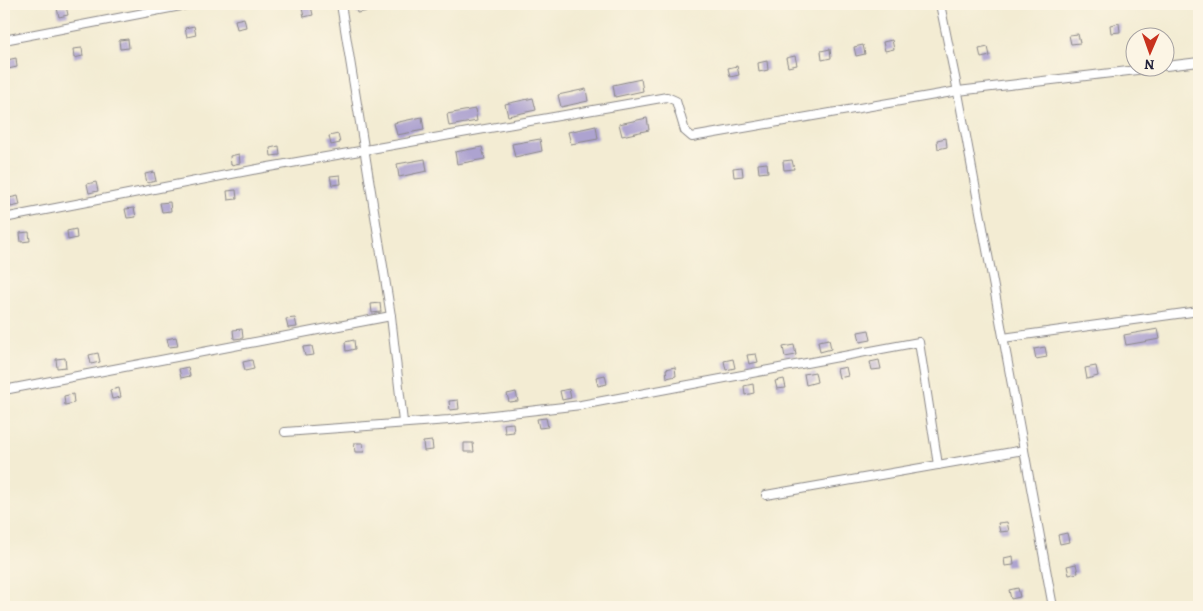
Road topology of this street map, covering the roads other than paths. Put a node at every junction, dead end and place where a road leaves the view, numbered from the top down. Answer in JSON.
{"nodes":[{"id":1,"x":191,"y":4,"type":"edge"},
{"id":2,"x":342,"y":4,"type":"edge"},
{"id":3,"x":940,"y":4,"type":"edge"},
{"id":4,"x":4,"y":40,"type":"edge"},
{"id":5,"x":1199,"y":62,"type":"edge"},
{"id":6,"x":1176,"y":65,"type":"edge"},
{"id":7,"x":1126,"y":71,"type":"edge"},
{"id":8,"x":958,"y":91,"type":"junction"},
{"id":9,"x":364,"y":150,"type":"junction"},
{"id":10,"x":4,"y":218,"type":"edge"},
{"id":11,"x":1199,"y":311,"type":"edge"},
{"id":12,"x":391,"y":316,"type":"junction"},
{"id":13,"x":1003,"y":338,"type":"junction"},
{"id":14,"x":4,"y":390,"type":"edge"},
{"id":15,"x":403,"y":422,"type":"junction"},
{"id":16,"x":285,"y":432,"type":"dead end"},
{"id":17,"x":1024,"y":450,"type":"junction"},
{"id":18,"x":938,"y":465,"type":"junction"},
{"id":19,"x":766,"y":496,"type":"dead end"},
{"id":20,"x":1053,"y":607,"type":"edge"}],
"edges":[{"from":1,"to":4,"type":"street"},
{"from":2,"to":9,"type":"street"},
{"from":3,"to":8,"type":"street"},
{"from":5,"to":6,"type":"street"},
{"from":7,"to":8,"type":"street"},
{"from":8,"to":9,"type":"street"},
{"from":8,"to":13,"type":"street"},
{"from":9,"to":10,"type":"street"},
{"from":9,"to":12,"type":"street"},
{"from":11,"to":13,"type":"street"},
{"from":12,"to":14,"type":"street"},
{"from":12,"to":15,"type":"street"},
{"from":13,"to":17,"type":"street"},
{"from":15,"to":16,"type":"street"},
{"from":15,"to":18,"type":"street"},
{"from":17,"to":18,"type":"street"},
{"from":17,"to":20,"type":"street"},
{"from":18,"to":19,"type":"street"}]}
